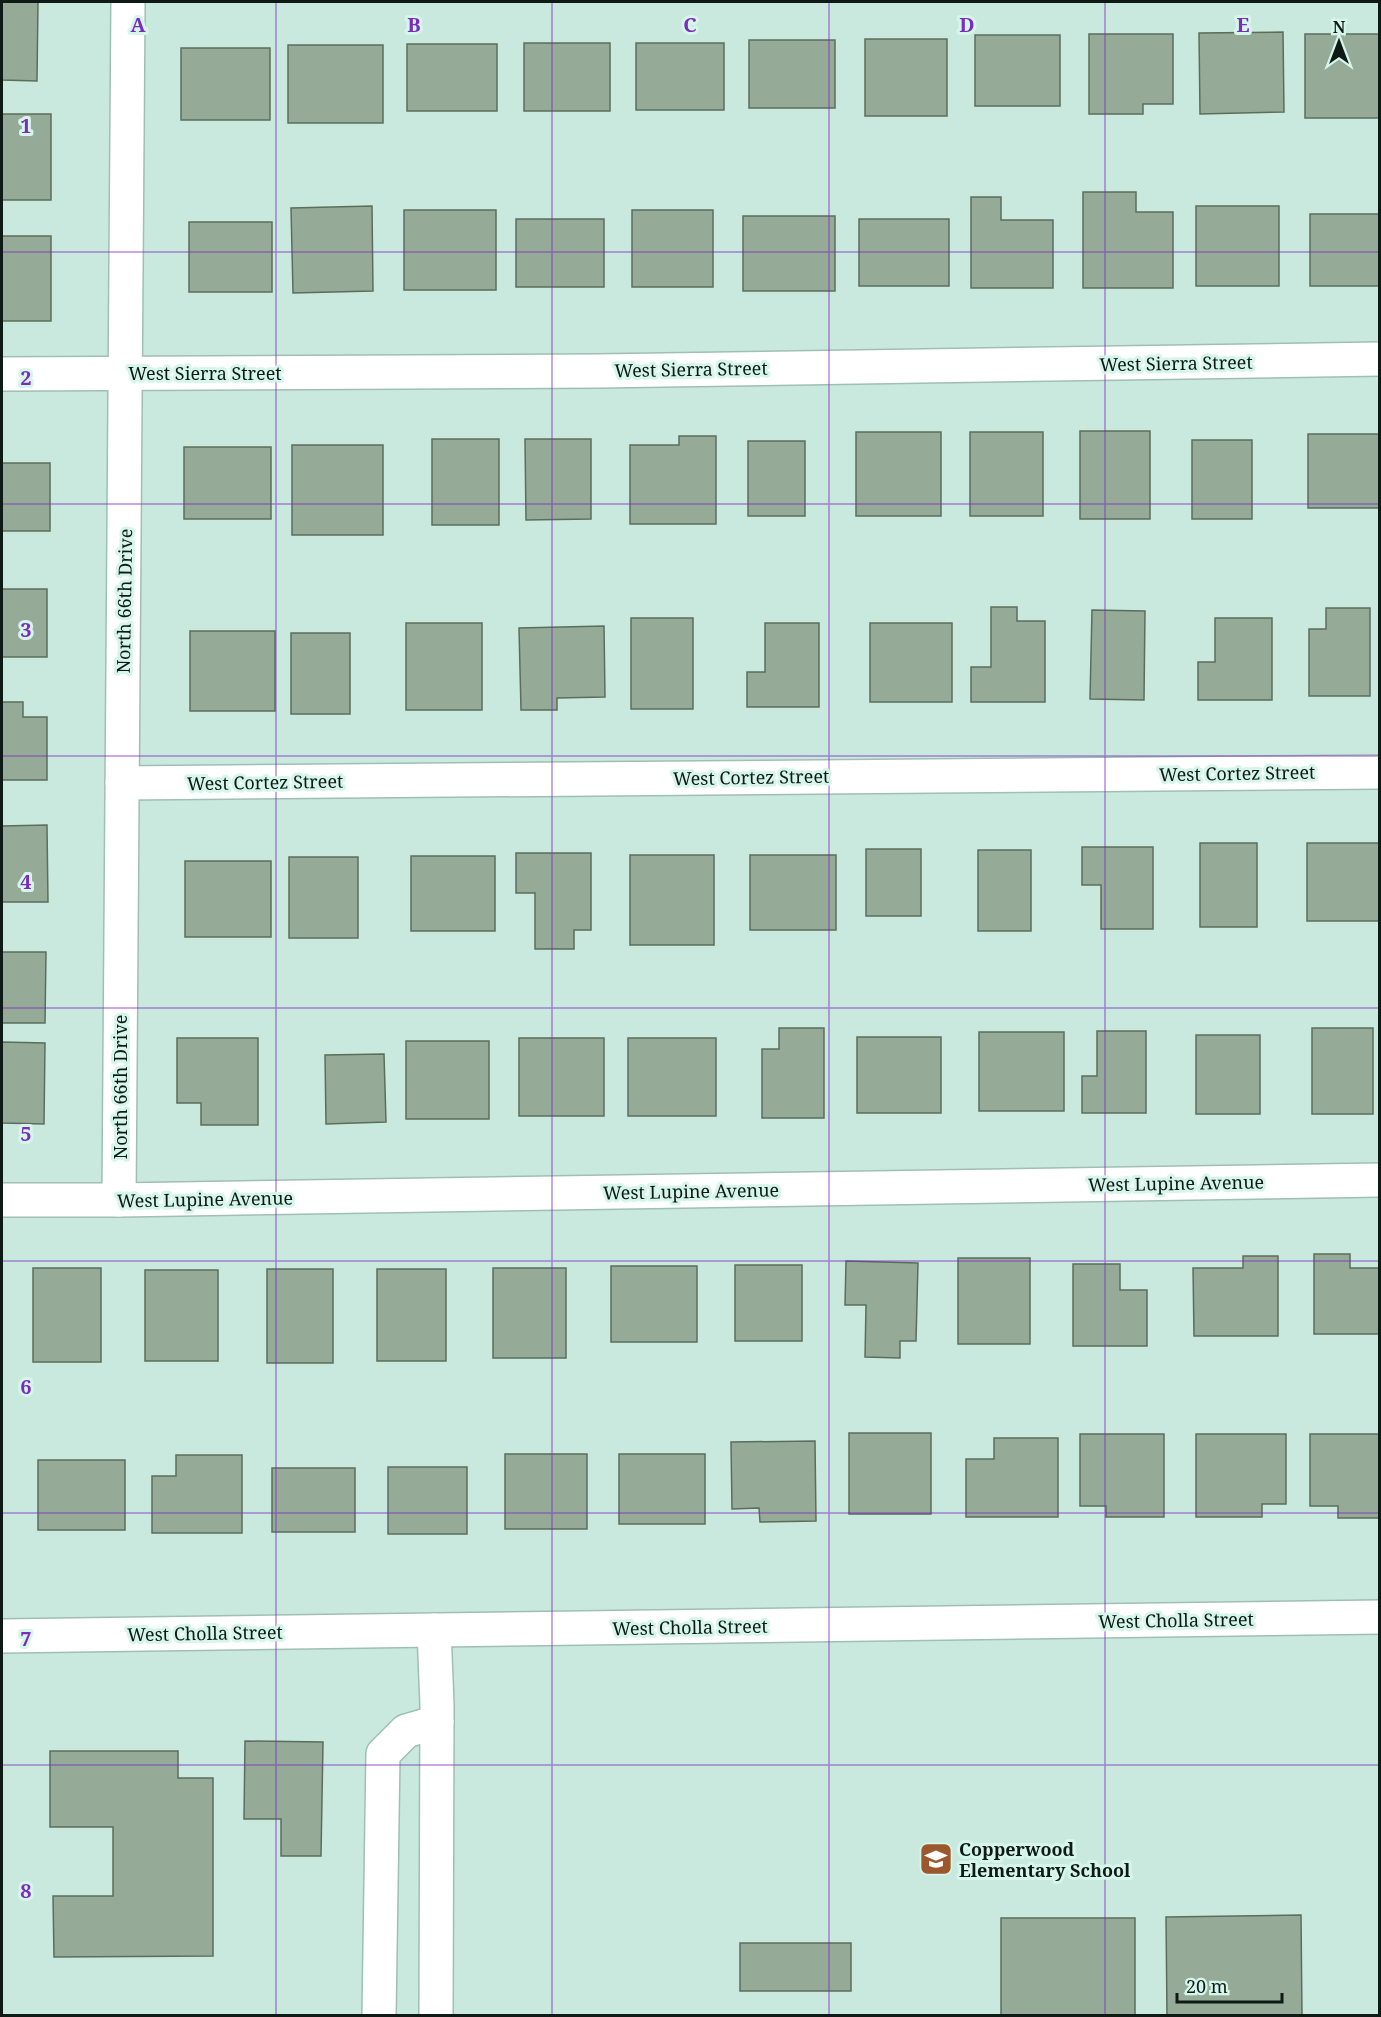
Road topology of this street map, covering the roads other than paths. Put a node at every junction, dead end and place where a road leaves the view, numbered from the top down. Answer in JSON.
{"nodes":[{"id":1,"x":128,"y":2,"type":"edge"},
{"id":2,"x":1380,"y":359,"type":"edge"},
{"id":3,"x":128,"y":373,"type":"junction"},
{"id":4,"x":2,"y":374,"type":"edge"},
{"id":5,"x":1380,"y":772,"type":"edge"},
{"id":6,"x":122,"y":783,"type":"junction"},
{"id":7,"x":1380,"y":1180,"type":"edge"},
{"id":8,"x":2,"y":1200,"type":"edge"},
{"id":9,"x":119,"y":1200,"type":"junction"},
{"id":10,"x":1380,"y":1617,"type":"edge"},
{"id":11,"x":434,"y":1630,"type":"junction"},
{"id":12,"x":2,"y":1636,"type":"edge"},
{"id":13,"x":437,"y":1722,"type":"junction"},
{"id":14,"x":380,"y":2016,"type":"edge"},
{"id":15,"x":436,"y":2016,"type":"edge"}],
"edges":[{"from":1,"to":3,"type":"street","name":"North 66th Drive"},
{"from":2,"to":3,"type":"street","name":"West Sierra Street"},
{"from":3,"to":4,"type":"street","name":"West Sierra Street"},
{"from":3,"to":6,"type":"street","name":"North 66th Drive"},
{"from":5,"to":6,"type":"street","name":"West Cortez Street"},
{"from":6,"to":9,"type":"street","name":"North 66th Drive"},
{"from":7,"to":9,"type":"street","name":"West Lupine Avenue"},
{"from":8,"to":9,"type":"street","name":"West Lupine Avenue"},
{"from":10,"to":11,"type":"street","name":"West Cholla Street"},
{"from":11,"to":12,"type":"street","name":"West Cholla Street"},
{"from":11,"to":13,"type":"street"},
{"from":13,"to":14,"type":"street"},
{"from":13,"to":15,"type":"street"}]}
